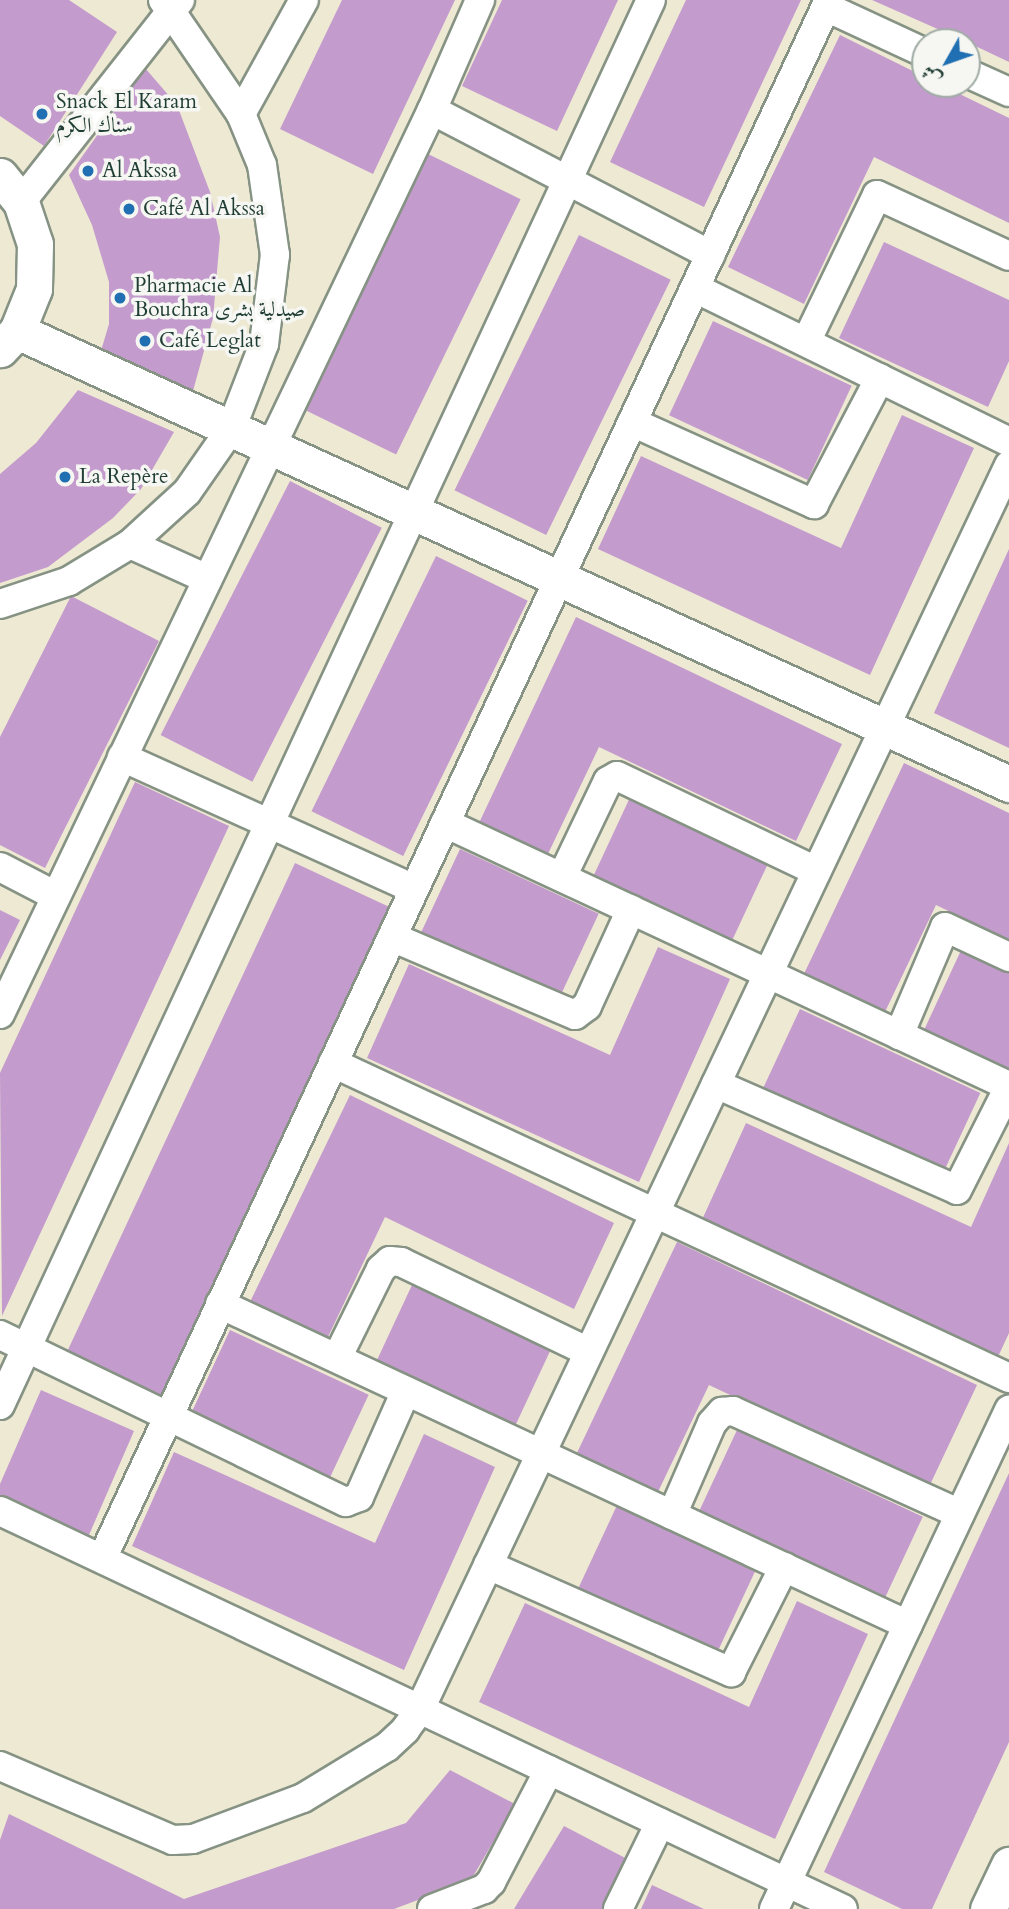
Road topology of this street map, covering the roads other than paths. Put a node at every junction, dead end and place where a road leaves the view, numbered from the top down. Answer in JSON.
{"nodes":[{"id":1,"x":304,"y":0,"type":"edge"},
{"id":2,"x":480,"y":0,"type":"edge"},
{"id":3,"x":651,"y":0,"type":"edge"},
{"id":4,"x":172,"y":3,"type":"edge"},
{"id":5,"x":828,"y":3,"type":"edge"},
{"id":6,"x":911,"y":46,"type":"edge"},
{"id":7,"x":981,"y":79,"type":"edge"},
{"id":8,"x":1009,"y":92,"type":"edge"},
{"id":9,"x":432,"y":110,"type":"junction"},
{"id":10,"x":241,"y":114,"type":"junction"},
{"id":11,"x":567,"y":180,"type":"junction"},
{"id":12,"x":10,"y":189,"type":"edge"},
{"id":13,"x":710,"y":255,"type":"junction"},
{"id":14,"x":1009,"y":256,"type":"edge"},
{"id":15,"x":695,"y":288,"type":"junction"},
{"id":16,"x":8,"y":340,"type":"edge"},
{"id":17,"x":806,"y":342,"type":"junction"},
{"id":18,"x":880,"y":378,"type":"junction"},
{"id":19,"x":632,"y":422,"type":"junction"},
{"id":20,"x":231,"y":429,"type":"junction"},
{"id":21,"x":1009,"y":442,"type":"edge"},
{"id":22,"x":270,"y":447,"type":"junction"},
{"id":23,"x":1009,"y":465,"type":"edge"},
{"id":24,"x":414,"y":512,"type":"junction"},
{"id":25,"x":130,"y":544,"type":"junction"},
{"id":26,"x":559,"y":578,"type":"junction"},
{"id":27,"x":207,"y":579,"type":"junction"},
{"id":28,"x":0,"y":604,"type":"edge"},
{"id":29,"x":885,"y":727,"type":"junction"},
{"id":30,"x":122,"y":757,"type":"junction"},
{"id":31,"x":1009,"y":784,"type":"edge"},
{"id":32,"x":269,"y":823,"type":"junction"},
{"id":33,"x":445,"y":823,"type":"junction"},
{"id":34,"x":0,"y":867,"type":"edge"},
{"id":35,"x":816,"y":871,"type":"junction"},
{"id":36,"x":562,"y":877,"type":"junction"},
{"id":37,"x":414,"y":889,"type":"junction"},
{"id":38,"x":56,"y":896,"type":"junction"},
{"id":39,"x":631,"y":910,"type":"junction"},
{"id":40,"x":392,"y":937,"type":"junction"},
{"id":41,"x":1009,"y":957,"type":"edge"},
{"id":42,"x":768,"y":973,"type":"junction"},
{"id":43,"x":0,"y":1014,"type":"edge"},
{"id":44,"x":899,"y":1035,"type":"junction"},
{"id":45,"x":333,"y":1063,"type":"junction"},
{"id":46,"x":716,"y":1084,"type":"junction"},
{"id":47,"x":1009,"y":1086,"type":"edge"},
{"id":48,"x":655,"y":1213,"type":"junction"},
{"id":49,"x":220,"y":1304,"type":"junction"},
{"id":50,"x":0,"y":1335,"type":"edge"},
{"id":51,"x":26,"y":1348,"type":"junction"},
{"id":52,"x":589,"y":1352,"type":"junction"},
{"id":53,"x":337,"y":1358,"type":"junction"},
{"id":54,"x":1009,"y":1378,"type":"edge"},
{"id":55,"x":406,"y":1391,"type":"junction"},
{"id":56,"x":0,"y":1405,"type":"edge"},
{"id":57,"x":1009,"y":1410,"type":"edge"},
{"id":58,"x":167,"y":1418,"type":"junction"},
{"id":59,"x":541,"y":1454,"type":"junction"},
{"id":60,"x":0,"y":1511,"type":"edge"},
{"id":61,"x":960,"y":1514,"type":"junction"},
{"id":62,"x":672,"y":1515,"type":"junction"},
{"id":63,"x":102,"y":1559,"type":"junction"},
{"id":64,"x":488,"y":1565,"type":"junction"},
{"id":65,"x":784,"y":1567,"type":"junction"},
{"id":66,"x":908,"y":1625,"type":"junction"},
{"id":67,"x":420,"y":1709,"type":"junction"},
{"id":68,"x":1,"y":1768,"type":"edge"},
{"id":69,"x":549,"y":1770,"type":"junction"},
{"id":70,"x":660,"y":1823,"type":"junction"},
{"id":71,"x":1009,"y":1865,"type":"edge"},
{"id":72,"x":787,"y":1882,"type":"junction"},
{"id":73,"x":432,"y":1909,"type":"edge"},
{"id":74,"x":618,"y":1909,"type":"edge"},
{"id":75,"x":774,"y":1909,"type":"edge"},
{"id":76,"x":843,"y":1909,"type":"edge"},
{"id":77,"x":988,"y":1909,"type":"edge"}],
"edges":[{"from":1,"to":10,"type":"street"},
{"from":2,"to":9,"type":"street"},
{"from":3,"to":11,"type":"street"},
{"from":4,"to":10,"type":"street"},
{"from":4,"to":12,"type":"street"},
{"from":5,"to":6,"type":"street"},
{"from":5,"to":13,"type":"street"},
{"from":7,"to":8,"type":"street"},
{"from":9,"to":11,"type":"street"},
{"from":9,"to":22,"type":"street"},
{"from":10,"to":20,"type":"street"},
{"from":11,"to":13,"type":"street"},
{"from":11,"to":24,"type":"street"},
{"from":12,"to":16,"type":"street"},
{"from":13,"to":15,"type":"street"},
{"from":14,"to":17,"type":"street"},
{"from":15,"to":17,"type":"street"},
{"from":15,"to":19,"type":"street"},
{"from":16,"to":20,"type":"street"},
{"from":17,"to":18,"type":"street"},
{"from":18,"to":19,"type":"street"},
{"from":18,"to":21,"type":"street"},
{"from":19,"to":26,"type":"street"},
{"from":20,"to":22,"type":"street"},
{"from":20,"to":25,"type":"street"},
{"from":22,"to":24,"type":"street"},
{"from":22,"to":27,"type":"street"},
{"from":23,"to":29,"type":"street"},
{"from":24,"to":26,"type":"street"},
{"from":24,"to":32,"type":"street"},
{"from":25,"to":27,"type":"street"},
{"from":25,"to":28,"type":"street"},
{"from":26,"to":29,"type":"street"},
{"from":26,"to":33,"type":"street"},
{"from":27,"to":30,"type":"street"},
{"from":29,"to":31,"type":"street"},
{"from":29,"to":35,"type":"street"},
{"from":30,"to":32,"type":"street"},
{"from":30,"to":38,"type":"street"},
{"from":32,"to":37,"type":"street"},
{"from":32,"to":51,"type":"street"},
{"from":33,"to":36,"type":"street"},
{"from":33,"to":37,"type":"street"},
{"from":34,"to":38,"type":"street"},
{"from":35,"to":36,"type":"street"},
{"from":35,"to":42,"type":"street"},
{"from":36,"to":39,"type":"street"},
{"from":37,"to":40,"type":"street"},
{"from":38,"to":43,"type":"street"},
{"from":39,"to":40,"type":"street"},
{"from":39,"to":42,"type":"street"},
{"from":40,"to":45,"type":"street"},
{"from":41,"to":44,"type":"street"},
{"from":42,"to":44,"type":"street"},
{"from":42,"to":46,"type":"street"},
{"from":44,"to":47,"type":"street"},
{"from":45,"to":48,"type":"street"},
{"from":45,"to":49,"type":"street"},
{"from":46,"to":47,"type":"street"},
{"from":46,"to":48,"type":"street"},
{"from":48,"to":52,"type":"street"},
{"from":48,"to":54,"type":"street"},
{"from":49,"to":53,"type":"street"},
{"from":49,"to":58,"type":"street"},
{"from":50,"to":51,"type":"street"},
{"from":51,"to":56,"type":"street"},
{"from":51,"to":58,"type":"street"},
{"from":52,"to":53,"type":"street"},
{"from":52,"to":59,"type":"street"},
{"from":53,"to":55,"type":"street"},
{"from":55,"to":58,"type":"street"},
{"from":55,"to":59,"type":"street"},
{"from":57,"to":61,"type":"street"},
{"from":58,"to":63,"type":"street"},
{"from":59,"to":62,"type":"street"},
{"from":59,"to":64,"type":"street"},
{"from":60,"to":63,"type":"street"},
{"from":61,"to":62,"type":"street"},
{"from":61,"to":66,"type":"street"},
{"from":62,"to":65,"type":"street"},
{"from":63,"to":67,"type":"street"},
{"from":64,"to":65,"type":"street"},
{"from":64,"to":67,"type":"street"},
{"from":65,"to":66,"type":"street"},
{"from":66,"to":72,"type":"street"},
{"from":67,"to":68,"type":"street"},
{"from":67,"to":69,"type":"street"},
{"from":69,"to":70,"type":"street"},
{"from":69,"to":73,"type":"street"},
{"from":70,"to":72,"type":"street"},
{"from":70,"to":74,"type":"street"},
{"from":71,"to":77,"type":"street"},
{"from":72,"to":75,"type":"street"},
{"from":72,"to":76,"type":"street"}]}
